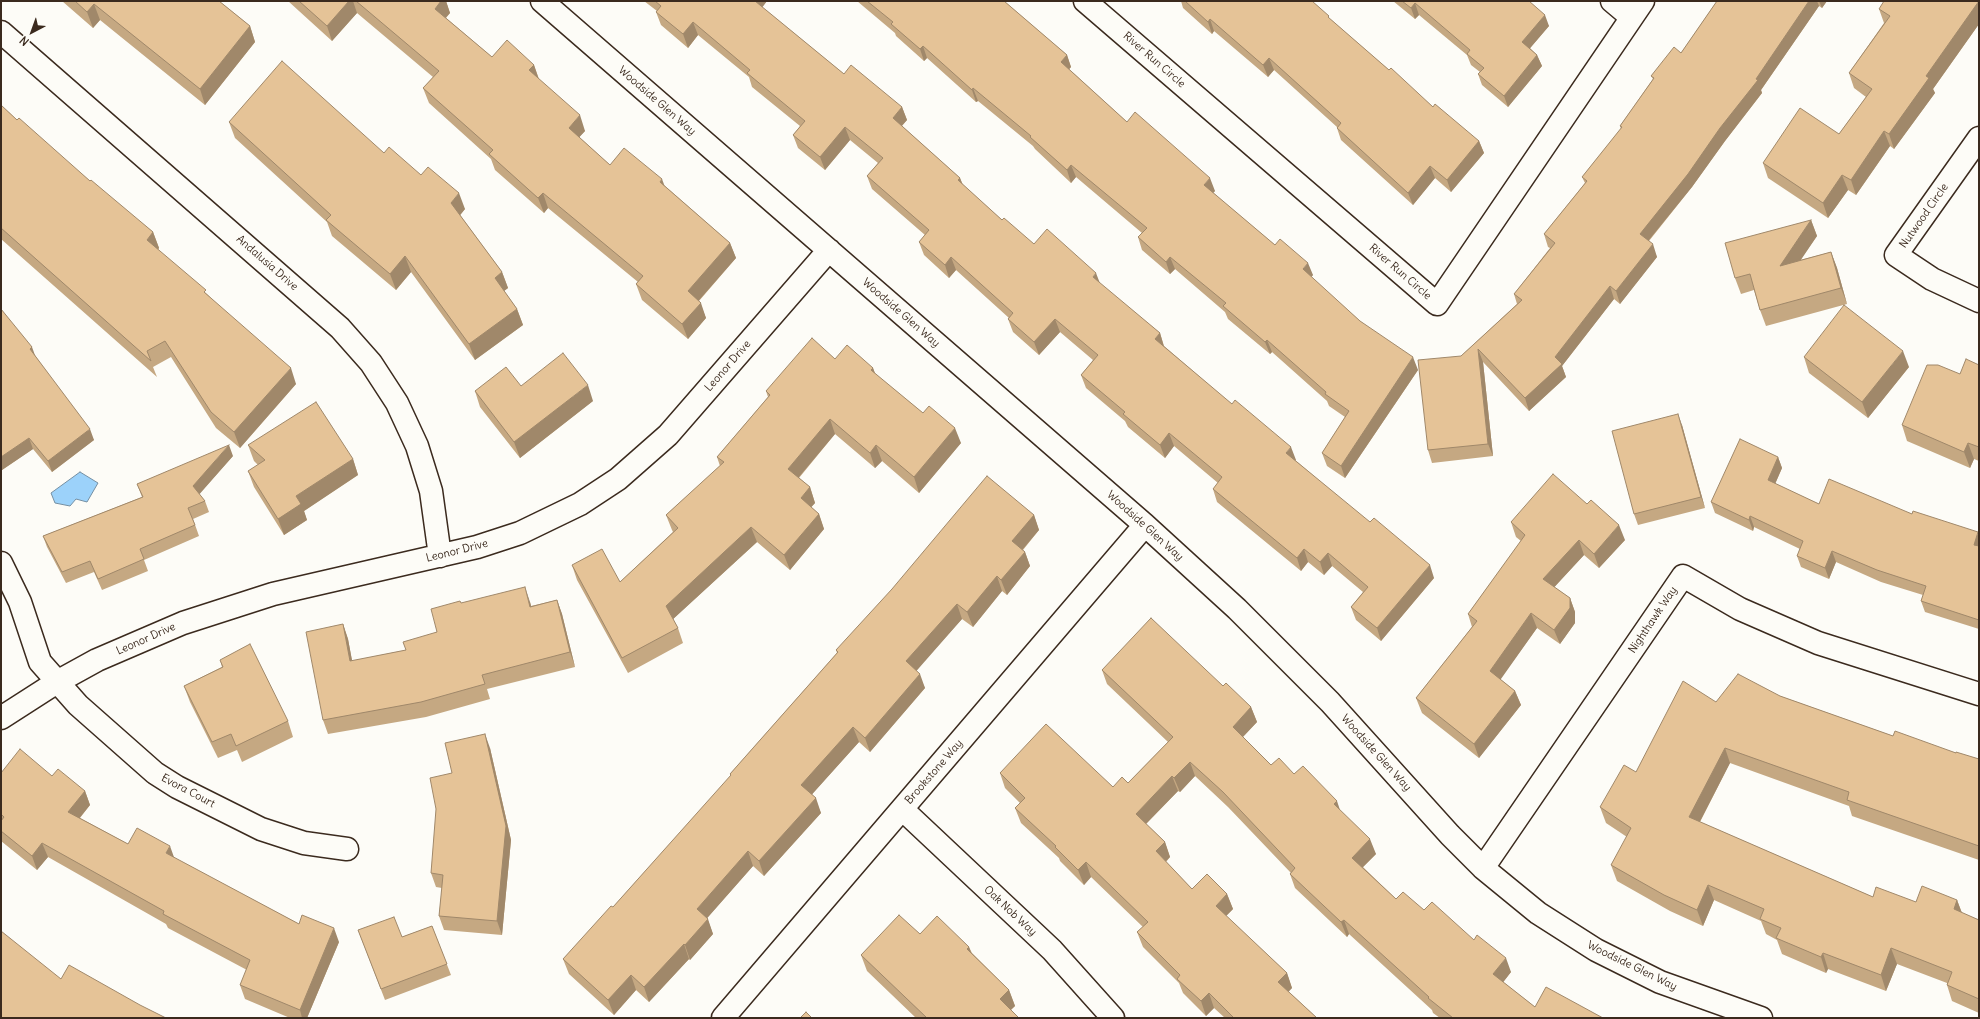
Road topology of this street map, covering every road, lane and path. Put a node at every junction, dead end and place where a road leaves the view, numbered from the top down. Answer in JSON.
{"nodes":[{"id":1,"x":542,"y":1,"type":"edge"},
{"id":2,"x":1085,"y":1,"type":"edge"},
{"id":3,"x":1612,"y":1,"type":"edge"},
{"id":4,"x":1637,"y":9,"type":"edge"},
{"id":5,"x":1,"y":32,"type":"edge"},
{"id":6,"x":1979,"y":138,"type":"edge"},
{"id":7,"x":829,"y":250,"type":"junction"},
{"id":8,"x":1979,"y":301,"type":"edge"},
{"id":9,"x":1145,"y":525,"type":"junction"},
{"id":10,"x":440,"y":556,"type":"junction"},
{"id":11,"x":1,"y":563,"type":"edge"},
{"id":12,"x":57,"y":682,"type":"junction"},
{"id":13,"x":1979,"y":694,"type":"edge"},
{"id":14,"x":1,"y":718,"type":"edge"},
{"id":15,"x":902,"y":809,"type":"junction"},
{"id":16,"x":347,"y":849,"type":"dead end"},
{"id":17,"x":1483,"y":868,"type":"junction"},
{"id":18,"x":723,"y":1018,"type":"edge"},
{"id":19,"x":1113,"y":1018,"type":"edge"},
{"id":20,"x":1762,"y":1018,"type":"edge"}],
"edges":[{"from":1,"to":7,"type":"street","name":"Woodside Glen Way"},
{"from":2,"to":4,"type":"street","name":"River Run Circle"},
{"from":3,"to":4,"type":"street"},
{"from":5,"to":10,"type":"street","name":"Andalusia Drive"},
{"from":6,"to":8,"type":"street","name":"Nutwood Circle"},
{"from":7,"to":9,"type":"street","name":"Woodside Glen Way"},
{"from":7,"to":10,"type":"street","name":"Leonor Drive"},
{"from":9,"to":15,"type":"street","name":"Brookstone Way"},
{"from":9,"to":17,"type":"street","name":"Woodside Glen Way"},
{"from":10,"to":12,"type":"street","name":"Leonor Drive"},
{"from":11,"to":12,"type":"street","name":"Evora Court"},
{"from":12,"to":14,"type":"street","name":"Leonor Drive"},
{"from":12,"to":16,"type":"street","name":"Evora Court"},
{"from":13,"to":17,"type":"street","name":"Nighthawk Way"},
{"from":15,"to":18,"type":"street","name":"Brookstone Way"},
{"from":15,"to":19,"type":"street","name":"Oak Nob Way"},
{"from":17,"to":20,"type":"street","name":"Woodside Glen Way"}]}
